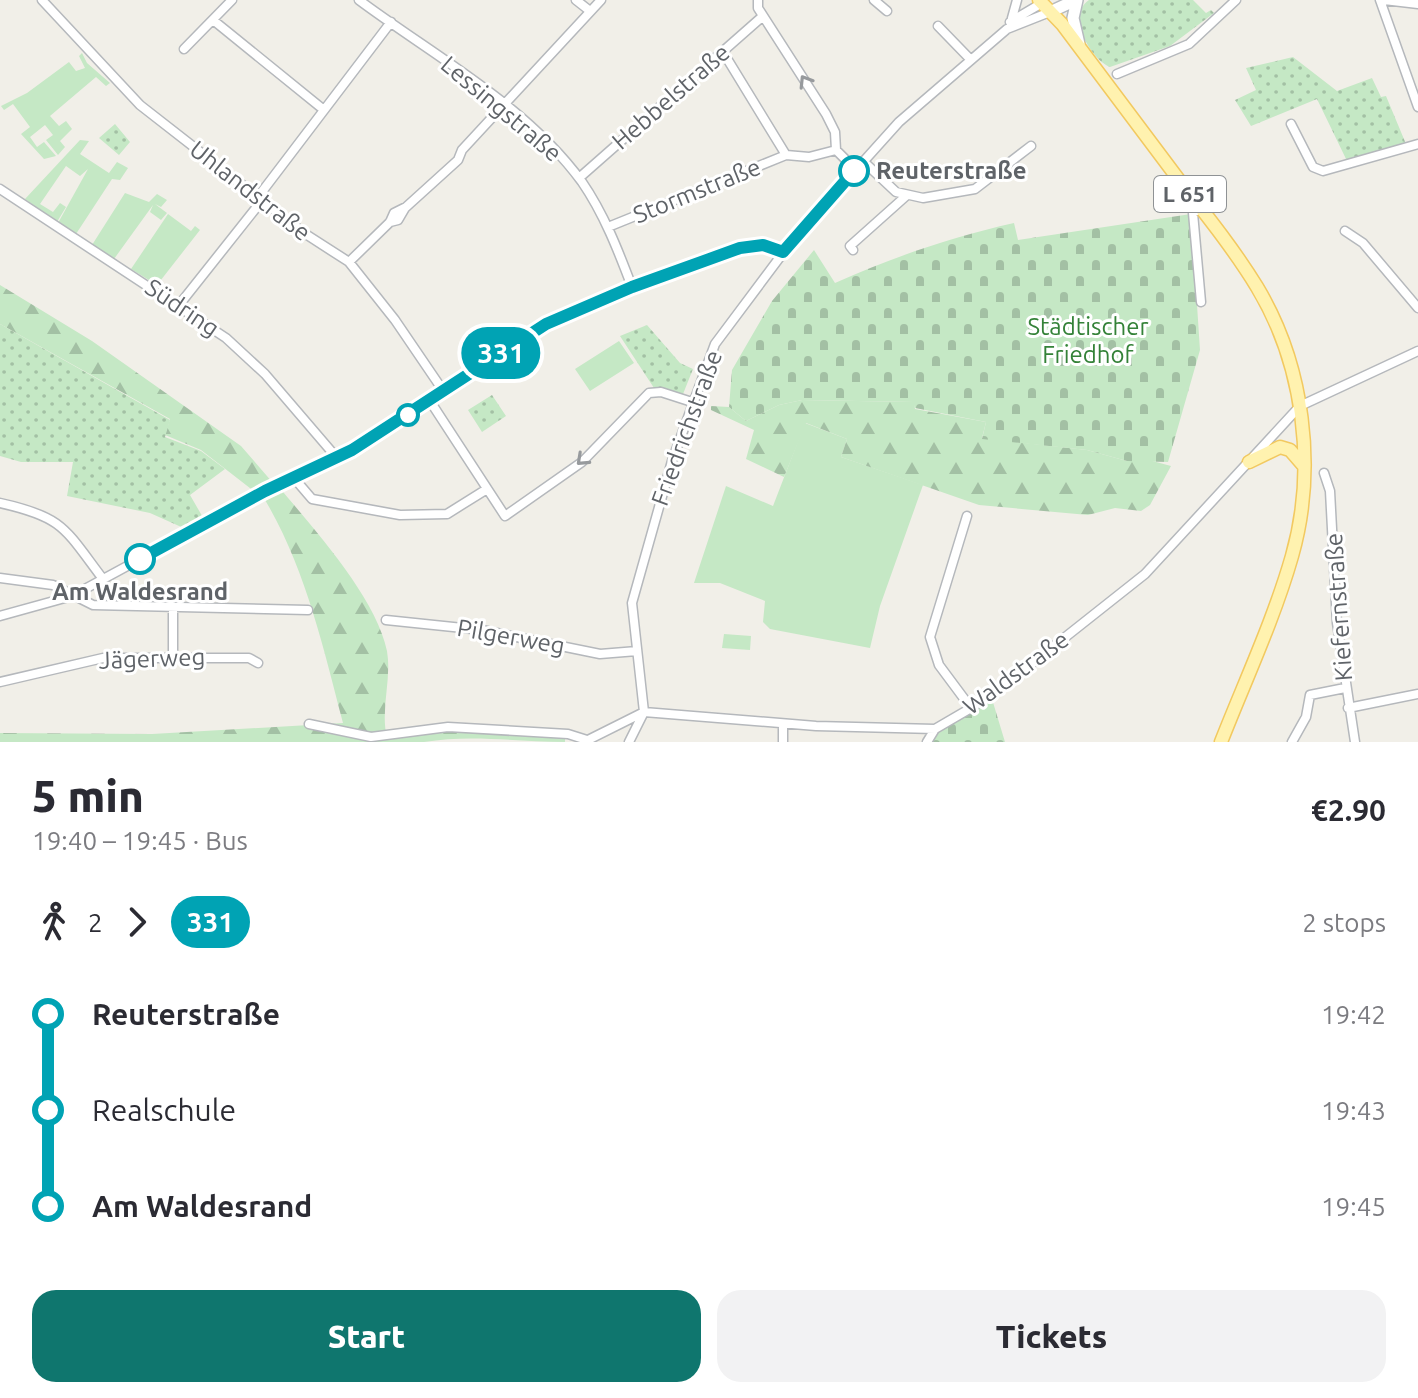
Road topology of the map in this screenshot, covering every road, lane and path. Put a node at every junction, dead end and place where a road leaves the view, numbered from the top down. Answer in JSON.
{"nodes":[{"id":1,"x":42,"y":0,"type":"edge"},
{"id":2,"x":232,"y":0,"type":"edge"},
{"id":3,"x":359,"y":0,"type":"edge"},
{"id":4,"x":576,"y":0,"type":"edge"},
{"id":5,"x":601,"y":0,"type":"edge"},
{"id":6,"x":759,"y":0,"type":"edge"},
{"id":7,"x":874,"y":0,"type":"edge"},
{"id":8,"x":1017,"y":0,"type":"edge"},
{"id":9,"x":1076,"y":0,"type":"edge"},
{"id":10,"x":1236,"y":0,"type":"edge"},
{"id":11,"x":1382,"y":0,"type":"edge"},
{"id":12,"x":1047,"y":4,"type":"edge"},
{"id":13,"x":1418,"y":4,"type":"edge"},
{"id":14,"x":590,"y":11,"type":"junction"},
{"id":15,"x":887,"y":11,"type":"dead end"},
{"id":16,"x":763,"y":16,"type":"junction"},
{"id":17,"x":213,"y":20,"type":"junction"},
{"id":18,"x":391,"y":22,"type":"junction"},
{"id":19,"x":938,"y":26,"type":"dead end"},
{"id":20,"x":1008,"y":26,"type":"junction"},
{"id":21,"x":1080,"y":48,"type":"junction"},
{"id":22,"x":184,"y":49,"type":"dead end"},
{"id":23,"x":723,"y":52,"type":"junction"},
{"id":24,"x":970,"y":59,"type":"junction"},
{"id":25,"x":1117,"y":74,"type":"dead end"},
{"id":26,"x":503,"y":105,"type":"junction"},
{"id":27,"x":1418,"y":107,"type":"edge"},
{"id":28,"x":324,"y":110,"type":"junction"},
{"id":29,"x":1291,"y":124,"type":"dead end"},
{"id":30,"x":1418,"y":144,"type":"edge"},
{"id":31,"x":1031,"y":146,"type":"dead end"},
{"id":32,"x":836,"y":150,"type":"junction"},
{"id":33,"x":786,"y":155,"type":"junction"},
{"id":34,"x":863,"y":161,"type":"junction"},
{"id":35,"x":855,"y":169,"type":"junction"},
{"id":36,"x":579,"y":178,"type":"junction"},
{"id":37,"x":0,"y":189,"type":"edge"},
{"id":38,"x":906,"y":196,"type":"junction"},
{"id":39,"x":259,"y":199,"type":"junction"},
{"id":40,"x":1201,"y":208,"type":"junction"},
{"id":41,"x":608,"y":227,"type":"junction"},
{"id":42,"x":1345,"y":231,"type":"dead end"},
{"id":43,"x":853,"y":250,"type":"dead end"},
{"id":44,"x":783,"y":252,"type":"junction"},
{"id":45,"x":349,"y":262,"type":"junction"},
{"id":46,"x":632,"y":287,"type":"junction"},
{"id":47,"x":1201,"y":302,"type":"dead end"},
{"id":48,"x":179,"y":305,"type":"junction"},
{"id":49,"x":1418,"y":308,"type":"edge"},
{"id":50,"x":1418,"y":351,"type":"edge"},
{"id":51,"x":444,"y":392,"type":"junction"},
{"id":52,"x":430,"y":401,"type":"junction"},
{"id":53,"x":692,"y":402,"type":"junction"},
{"id":54,"x":1300,"y":406,"type":"junction"},
{"id":55,"x":337,"y":458,"type":"junction"},
{"id":56,"x":1249,"y":462,"type":"junction"},
{"id":57,"x":1303,"y":465,"type":"junction"},
{"id":58,"x":1324,"y":473,"type":"dead end"},
{"id":59,"x":294,"y":478,"type":"junction"},
{"id":60,"x":487,"y":489,"type":"junction"},
{"id":61,"x":0,"y":503,"type":"edge"},
{"id":62,"x":967,"y":516,"type":"dead end"},
{"id":63,"x":0,"y":578,"type":"edge"},
{"id":64,"x":103,"y":579,"type":"junction"},
{"id":65,"x":72,"y":596,"type":"junction"},
{"id":66,"x":173,"y":608,"type":"junction"},
{"id":67,"x":308,"y":610,"type":"dead end"},
{"id":68,"x":0,"y":616,"type":"edge"},
{"id":69,"x":386,"y":620,"type":"dead end"},
{"id":70,"x":637,"y":651,"type":"junction"},
{"id":71,"x":173,"y":657,"type":"junction"},
{"id":72,"x":258,"y":663,"type":"dead end"},
{"id":73,"x":0,"y":682,"type":"edge"},
{"id":74,"x":1345,"y":688,"type":"junction"},
{"id":75,"x":1418,"y":694,"type":"edge"},
{"id":76,"x":971,"y":708,"type":"junction"},
{"id":77,"x":1348,"y":708,"type":"junction"},
{"id":78,"x":644,"y":712,"type":"junction"},
{"id":79,"x":309,"y":724,"type":"dead end"},
{"id":80,"x":783,"y":724,"type":"junction"},
{"id":81,"x":935,"y":729,"type":"junction"},
{"id":82,"x":586,"y":741,"type":"edge"},
{"id":83,"x":629,"y":742,"type":"edge"},
{"id":84,"x":783,"y":742,"type":"edge"},
{"id":85,"x":927,"y":742,"type":"edge"},
{"id":86,"x":1221,"y":742,"type":"edge"},
{"id":87,"x":1292,"y":742,"type":"edge"},
{"id":88,"x":1355,"y":742,"type":"edge"}],
"edges":[{"from":1,"to":39,"type":"street","name":"Uhlandstraße"},
{"from":2,"to":17,"type":"street"},
{"from":3,"to":18,"type":"street","name":"Lessingstraße"},
{"from":4,"to":14,"type":"street"},
{"from":5,"to":14,"type":"street"},
{"from":6,"to":16,"type":"street"},
{"from":7,"to":15,"type":"street"},
{"from":8,"to":20,"type":"street"},
{"from":9,"to":12,"type":"main road"},
{"from":9,"to":21,"type":"main road"},
{"from":10,"to":25,"type":"street"},
{"from":11,"to":13,"type":"street"},
{"from":11,"to":27,"type":"street"},
{"from":12,"to":20,"type":"street","name":"Friedrichstraße"},
{"from":12,"to":21,"type":"main road","number":"L 651"},
{"from":14,"to":26,"type":"street"},
{"from":16,"to":23,"type":"street","name":"Hebbelstraße"},
{"from":32,"to":16,"type":"street","one_way":true},
{"from":17,"to":22,"type":"street"},
{"from":17,"to":28,"type":"street"},
{"from":18,"to":26,"type":"street","name":"Lessingstraße"},
{"from":18,"to":28,"type":"street"},
{"from":19,"to":24,"type":"street"},
{"from":20,"to":24,"type":"street","name":"Friedrichstraße"},
{"from":21,"to":40,"type":"main road","number":"L 651"},
{"from":23,"to":33,"type":"street"},
{"from":23,"to":36,"type":"street","name":"Hebbelstraße"},
{"from":24,"to":34,"type":"street","name":"Friedrichstraße"},
{"from":26,"to":36,"type":"street","name":"Lessingstraße"},
{"from":26,"to":45,"type":"street"},
{"from":28,"to":39,"type":"street"},
{"from":29,"to":30,"type":"street"},
{"from":31,"to":38,"type":"street"},
{"from":32,"to":33,"type":"street"},
{"from":32,"to":35,"type":"street"},
{"from":33,"to":41,"type":"street","name":"Stormstraße"},
{"from":34,"to":35,"type":"street","name":"Friedrichstraße"},
{"from":34,"to":38,"type":"street"},
{"from":35,"to":44,"type":"street","name":"Friedrichstraße"},
{"from":36,"to":41,"type":"street","name":"Lessingstraße"},
{"from":37,"to":48,"type":"street","name":"Südring"},
{"from":38,"to":43,"type":"street"},
{"from":39,"to":45,"type":"street","name":"Uhlandstraße"},
{"from":39,"to":48,"type":"street"},
{"from":40,"to":47,"type":"street"},
{"from":40,"to":54,"type":"main road","number":"L 651"},
{"from":41,"to":46,"type":"street","name":"Lessingstraße"},
{"from":42,"to":49,"type":"street"},
{"from":44,"to":46,"type":"street"},
{"from":44,"to":53,"type":"street","name":"Friedrichstraße"},
{"from":45,"to":51,"type":"street","name":"Uhlandstraße"},
{"from":46,"to":51,"type":"street"},
{"from":48,"to":55,"type":"street","name":"Südring"},
{"from":50,"to":54,"type":"street"},
{"from":51,"to":52,"type":"street"},
{"from":52,"to":55,"type":"street"},
{"from":52,"to":60,"type":"street"},
{"from":53,"to":60,"type":"street","one_way":true},
{"from":53,"to":70,"type":"street","name":"Friedrichstraße"},
{"from":54,"to":56,"type":"street","name":"Waldstraße"},
{"from":54,"to":57,"type":"main road","number":"L 651"},
{"from":55,"to":59,"type":"street"},
{"from":56,"to":57,"type":"main road"},
{"from":56,"to":76,"type":"street","name":"Waldstraße"},
{"from":57,"to":86,"type":"main road","number":"L 651"},
{"from":58,"to":74,"type":"street","name":"Kiefernstraße"},
{"from":59,"to":60,"type":"street"},
{"from":59,"to":64,"type":"street"},
{"from":61,"to":64,"type":"street"},
{"from":62,"to":76,"type":"street"},
{"from":63,"to":65,"type":"street"},
{"from":64,"to":65,"type":"street"},
{"from":65,"to":66,"type":"street"},
{"from":65,"to":68,"type":"street"},
{"from":66,"to":67,"type":"street"},
{"from":66,"to":71,"type":"street"},
{"from":69,"to":70,"type":"street","name":"Pilgerweg"},
{"from":70,"to":78,"type":"street","name":"Friedrichstraße"},
{"from":71,"to":72,"type":"street","name":"Jägerweg"},
{"from":71,"to":73,"type":"street","name":"Jägerweg"},
{"from":74,"to":77,"type":"street","name":"Kiefernstraße"},
{"from":74,"to":87,"type":"street"},
{"from":75,"to":77,"type":"street"},
{"from":76,"to":81,"type":"street","name":"Waldstraße"},
{"from":77,"to":88,"type":"street","name":"Kiefernstraße"},
{"from":78,"to":80,"type":"street"},
{"from":78,"to":82,"type":"street"},
{"from":78,"to":83,"type":"street"},
{"from":79,"to":82,"type":"street"},
{"from":80,"to":81,"type":"street"},
{"from":80,"to":84,"type":"street"},
{"from":81,"to":85,"type":"street"}]}
